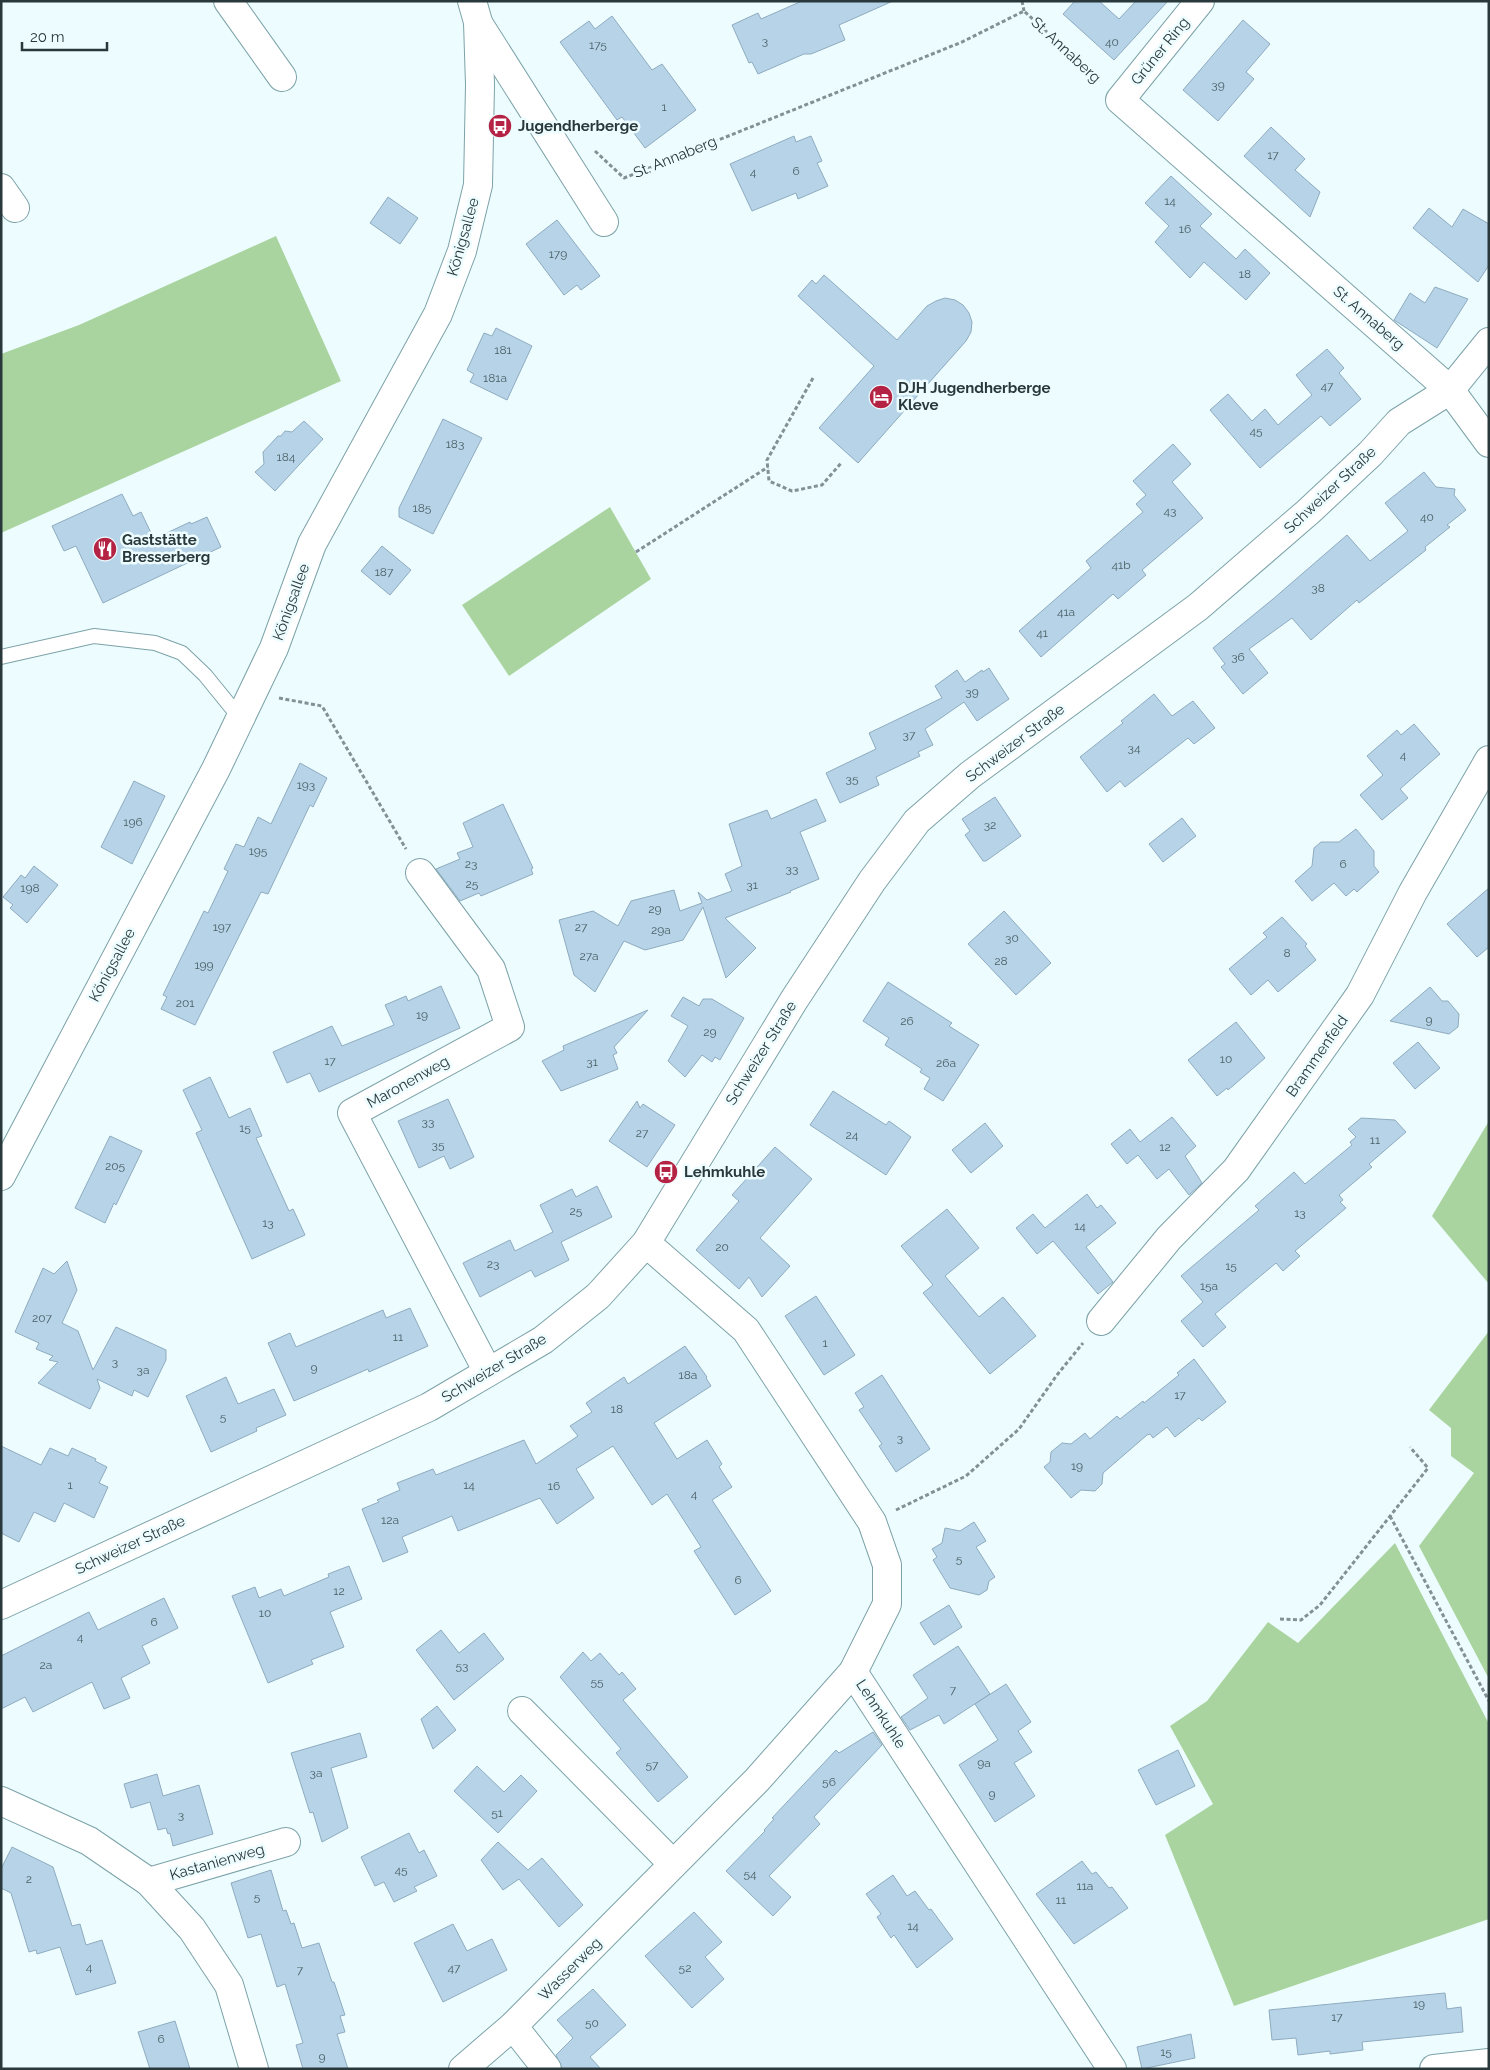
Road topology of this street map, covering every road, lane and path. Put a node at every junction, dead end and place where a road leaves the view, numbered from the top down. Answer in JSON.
{"nodes":[{"id":1,"x":228,"y":1,"type":"edge"},
{"id":2,"x":1022,"y":1,"type":"edge"},
{"id":3,"x":1200,"y":1,"type":"edge"},
{"id":4,"x":475,"y":12,"type":"edge"},
{"id":5,"x":1024,"y":12,"type":"junction"},
{"id":6,"x":282,"y":77,"type":"dead end"},
{"id":7,"x":1120,"y":100,"type":"junction"},
{"id":8,"x":556,"y":149,"type":"junction"},
{"id":9,"x":604,"y":222,"type":"dead end"},
{"id":10,"x":1489,"y":342,"type":"edge"},
{"id":11,"x":813,"y":378,"type":"dead end"},
{"id":12,"x":1450,"y":390,"type":"junction"},
{"id":13,"x":1489,"y":443,"type":"edge"},
{"id":14,"x":842,"y":462,"type":"dead end"},
{"id":15,"x":768,"y":467,"type":"junction"},
{"id":16,"x":636,"y":552,"type":"dead end"},
{"id":17,"x":1,"y":657,"type":"edge"},
{"id":18,"x":252,"y":693,"type":"junction"},
{"id":19,"x":240,"y":718,"type":"junction"},
{"id":20,"x":1489,"y":760,"type":"edge"},
{"id":21,"x":420,"y":873,"type":"joint"},
{"id":22,"x":1,"y":1176,"type":"edge"},
{"id":23,"x":646,"y":1243,"type":"junction"},
{"id":24,"x":1100,"y":1321,"type":"joint"},
{"id":25,"x":488,"y":1372,"type":"junction"},
{"id":26,"x":1410,"y":1447,"type":"dead end"},
{"id":27,"x":1390,"y":1516,"type":"junction"},
{"id":28,"x":872,"y":1522,"type":"junction"},
{"id":29,"x":1,"y":1605,"type":"edge"},
{"id":30,"x":1280,"y":1619,"type":"dead end"},
{"id":31,"x":853,"y":1672,"type":"junction"},
{"id":32,"x":1489,"y":1701,"type":"edge"},
{"id":33,"x":522,"y":1711,"type":"dead end"},
{"id":34,"x":1,"y":1801,"type":"edge"},
{"id":35,"x":286,"y":1842,"type":"dead end"},
{"id":36,"x":673,"y":1864,"type":"junction"},
{"id":37,"x":149,"y":1882,"type":"junction"},
{"id":38,"x":513,"y":2026,"type":"junction"},
{"id":39,"x":1489,"y":2063,"type":"edge"},
{"id":40,"x":254,"y":2069,"type":"edge"},
{"id":41,"x":463,"y":2069,"type":"edge"},
{"id":42,"x":548,"y":2069,"type":"edge"},
{"id":43,"x":1112,"y":2069,"type":"edge"},
{"id":44,"x":1434,"y":2069,"type":"edge"}],
"edges":[{"from":1,"to":6,"type":"street"},
{"from":2,"to":5,"type":"path"},
{"from":3,"to":7,"type":"street","name":"Grüner Ring"},
{"from":4,"to":8,"type":"street"},
{"from":4,"to":18,"type":"street","name":"Königsallee"},
{"from":5,"to":7,"type":"path","name":"St. Annaberg"},
{"from":5,"to":8,"type":"path","name":"St. Annaberg"},
{"from":7,"to":12,"type":"street","name":"St. Annaberg"},
{"from":8,"to":9,"type":"street"},
{"from":10,"to":12,"type":"street","name":"Schweizer Straße"},
{"from":11,"to":15,"type":"path"},
{"from":12,"to":13,"type":"street","name":"St. Annaberg"},
{"from":12,"to":23,"type":"street","name":"Schweizer Straße"},
{"from":14,"to":15,"type":"path"},
{"from":15,"to":16,"type":"path"},
{"from":17,"to":19,"type":"lane"},
{"from":18,"to":19,"type":"street","name":"Königsallee"},
{"from":18,"to":21,"type":"path"},
{"from":19,"to":22,"type":"street","name":"Königsallee"},
{"from":20,"to":24,"type":"street","name":"Brammenfeld"},
{"from":21,"to":25,"type":"street","name":"Maronenweg"},
{"from":23,"to":25,"type":"street","name":"Schweizer Straße"},
{"from":23,"to":28,"type":"street","name":"Lehmkuhle"},
{"from":24,"to":28,"type":"path"},
{"from":25,"to":29,"type":"street","name":"Schweizer Straße"},
{"from":26,"to":27,"type":"path"},
{"from":27,"to":30,"type":"path"},
{"from":27,"to":32,"type":"path"},
{"from":28,"to":31,"type":"street","name":"Lehmkuhle"},
{"from":31,"to":36,"type":"street","name":"Wasserweg"},
{"from":31,"to":43,"type":"street","name":"Lehmkuhle"},
{"from":33,"to":36,"type":"street"},
{"from":34,"to":37,"type":"street","name":"Kastanienweg"},
{"from":35,"to":37,"type":"street","name":"Kastanienweg"},
{"from":36,"to":38,"type":"street","name":"Wasserweg"},
{"from":37,"to":40,"type":"street","name":"Kastanienweg"},
{"from":38,"to":41,"type":"street","name":"Wasserweg"},
{"from":38,"to":42,"type":"street"},
{"from":39,"to":44,"type":"street"}]}
